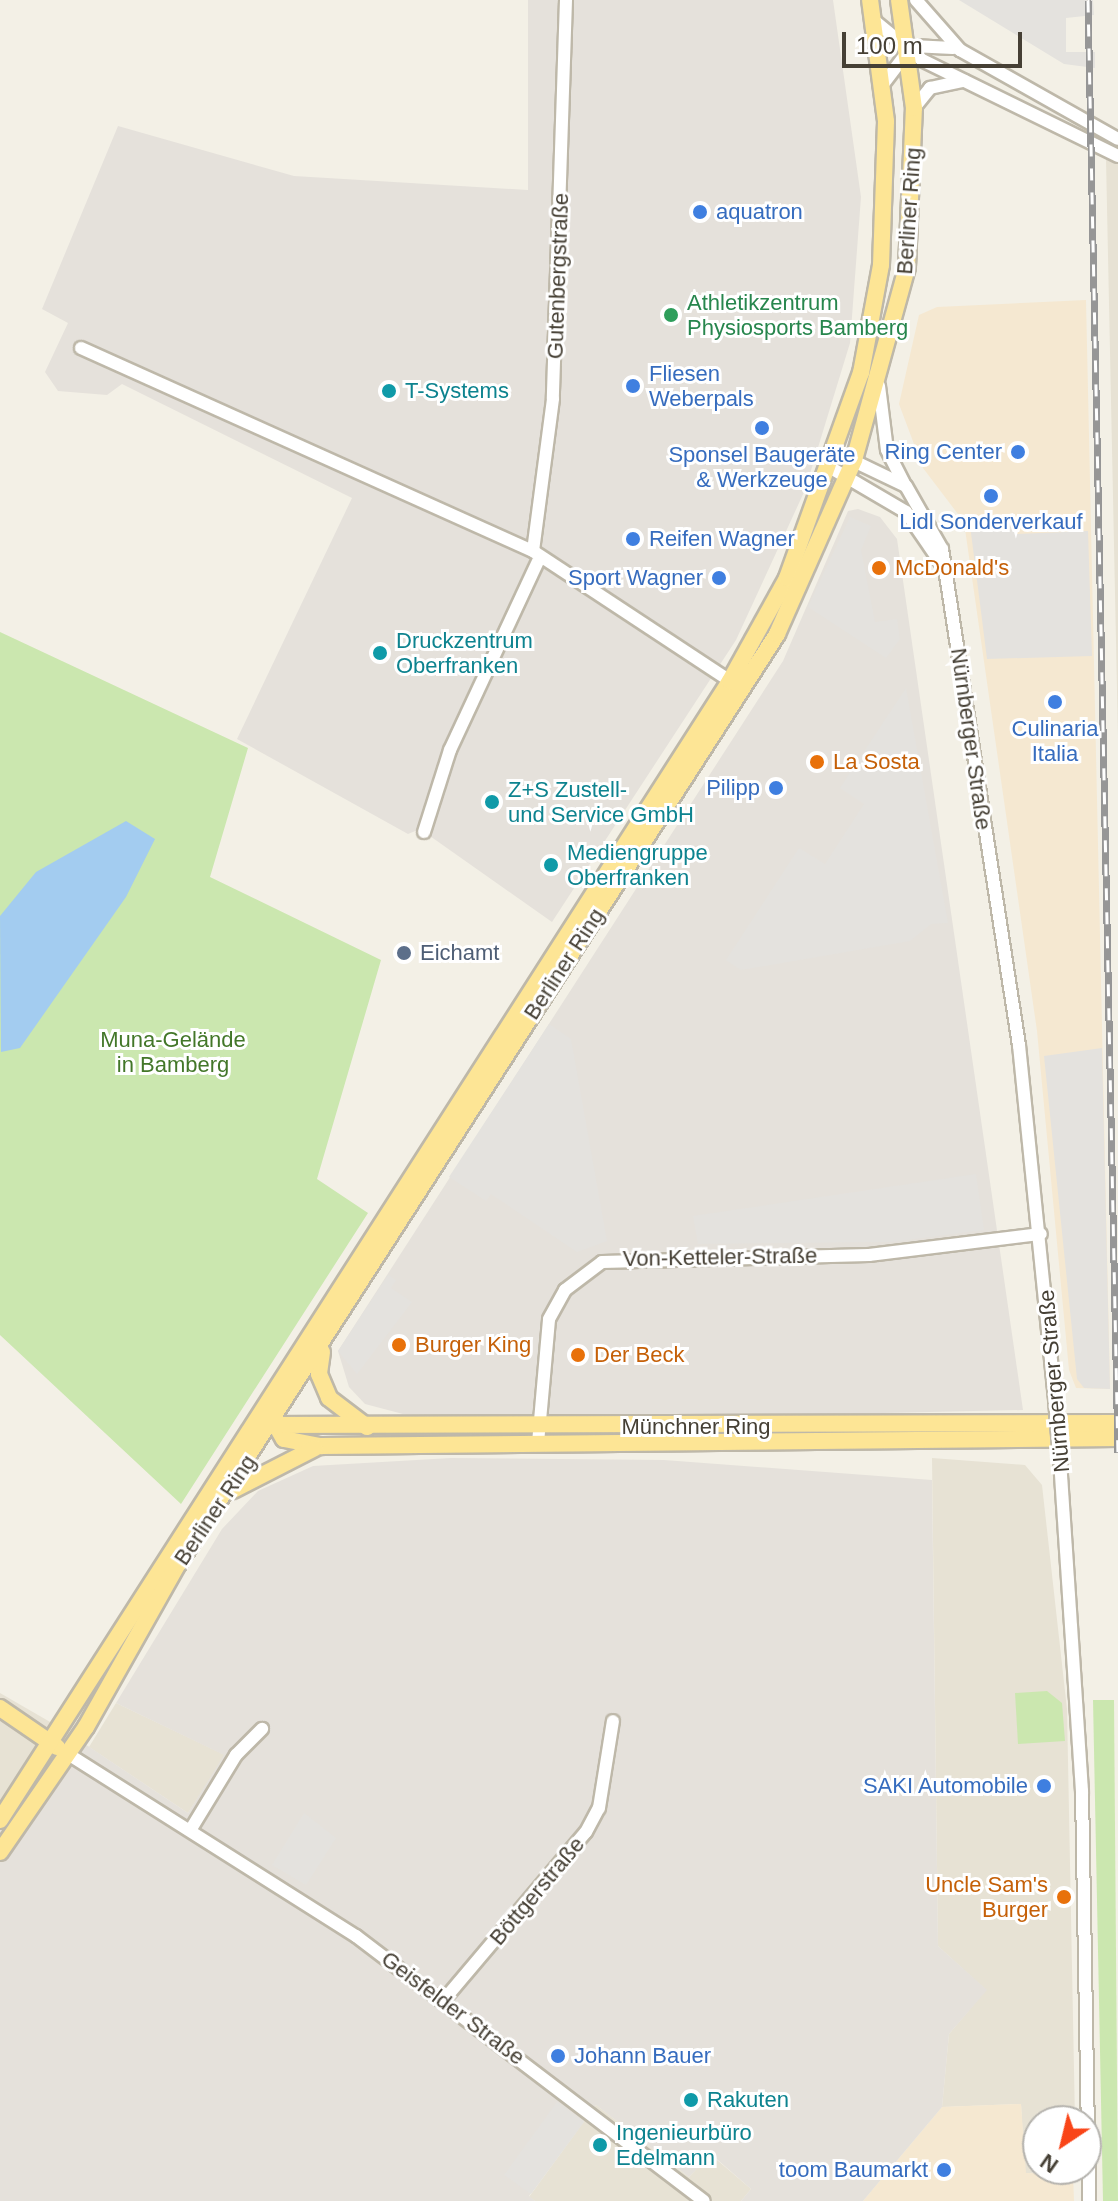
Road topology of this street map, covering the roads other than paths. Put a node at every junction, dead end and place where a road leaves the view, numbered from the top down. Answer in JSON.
{"nodes":[{"id":1,"x":566,"y":0,"type":"edge"},
{"id":2,"x":870,"y":0,"type":"edge"},
{"id":3,"x":899,"y":0,"type":"edge"},
{"id":4,"x":916,"y":0,"type":"edge"},
{"id":5,"x":876,"y":22,"type":"junction"},
{"id":6,"x":907,"y":49,"type":"junction"},
{"id":7,"x":960,"y":50,"type":"junction"},
{"id":8,"x":970,"y":81,"type":"junction"},
{"id":9,"x":884,"y":83,"type":"junction"},
{"id":10,"x":914,"y":108,"type":"junction"},
{"id":11,"x":1118,"y":139,"type":"edge"},
{"id":12,"x":1118,"y":156,"type":"edge"},
{"id":13,"x":81,"y":348,"type":"dead end"},
{"id":14,"x":879,"y":386,"type":"junction"},
{"id":15,"x":834,"y":460,"type":"junction"},
{"id":16,"x":852,"y":467,"type":"junction"},
{"id":17,"x":906,"y":486,"type":"junction"},
{"id":18,"x":535,"y":556,"type":"junction"},
{"id":19,"x":944,"y":568,"type":"junction"},
{"id":20,"x":737,"y":685,"type":"junction"},
{"id":21,"x":424,"y":832,"type":"dead end"},
{"id":22,"x":1041,"y":1234,"type":"junction"},
{"id":23,"x":324,"y":1343,"type":"junction"},
{"id":24,"x":268,"y":1399,"type":"junction"},
{"id":25,"x":1118,"y":1423,"type":"edge"},
{"id":26,"x":274,"y":1424,"type":"junction"},
{"id":27,"x":538,"y":1425,"type":"junction"},
{"id":28,"x":372,"y":1428,"type":"junction"},
{"id":29,"x":243,"y":1437,"type":"junction"},
{"id":30,"x":1118,"y":1438,"type":"edge"},
{"id":31,"x":538,"y":1443,"type":"junction"},
{"id":32,"x":321,"y":1446,"type":"junction"},
{"id":33,"x":219,"y":1501,"type":"junction"},
{"id":34,"x":0,"y":1708,"type":"edge"},
{"id":35,"x":613,"y":1721,"type":"dead end"},
{"id":36,"x":262,"y":1729,"type":"dead end"},
{"id":37,"x":50,"y":1743,"type":"junction"},
{"id":38,"x":68,"y":1754,"type":"junction"},
{"id":39,"x":0,"y":1820,"type":"edge"},
{"id":40,"x":191,"y":1829,"type":"junction"},
{"id":41,"x":0,"y":1852,"type":"edge"},
{"id":42,"x":443,"y":2001,"type":"junction"},
{"id":43,"x":704,"y":2201,"type":"edge"},
{"id":44,"x":1089,"y":2201,"type":"edge"}],
"edges":[{"from":1,"to":18,"type":"street","name":"Gutenbergstraße"},
{"from":2,"to":5,"type":"main road","name":"Berliner Ring"},
{"from":3,"to":6,"type":"main road","name":"Berliner Ring"},
{"from":4,"to":7,"type":"street"},
{"from":5,"to":6,"type":"street"},
{"from":5,"to":9,"type":"main road","name":"Berliner Ring"},
{"from":6,"to":7,"type":"street"},
{"from":6,"to":8,"type":"street"},
{"from":6,"to":9,"type":"street"},
{"from":6,"to":10,"type":"main road","name":"Berliner Ring"},
{"from":7,"to":11,"type":"street"},
{"from":8,"to":10,"type":"street"},
{"from":8,"to":12,"type":"street"},
{"from":9,"to":15,"type":"main road","name":"Berliner Ring"},
{"from":10,"to":14,"type":"main road","name":"Berliner Ring"},
{"from":13,"to":18,"type":"street"},
{"from":14,"to":16,"type":"main road","name":"Berliner Ring"},
{"from":14,"to":17,"type":"street"},
{"from":15,"to":16,"type":"street"},
{"from":15,"to":20,"type":"main road","name":"Berliner Ring"},
{"from":16,"to":17,"type":"street","name":"Nürnberger Straße"},
{"from":16,"to":19,"type":"street","name":"Nürnberger Straße"},
{"from":16,"to":20,"type":"main road","name":"Berliner Ring"},
{"from":17,"to":19,"type":"street","name":"Nürnberger Straße"},
{"from":18,"to":20,"type":"street"},
{"from":18,"to":21,"type":"street","name":"Gutenbergstraße"},
{"from":19,"to":22,"type":"street","name":"Nürnberger Straße"},
{"from":20,"to":23,"type":"main road","name":"Berliner Ring"},
{"from":20,"to":24,"type":"main road","name":"Berliner Ring"},
{"from":22,"to":27,"type":"street","name":"Von-Ketteler-Straße"},
{"from":22,"to":44,"type":"street","name":"Nürnberger Straße","bridge":true},
{"from":23,"to":26,"type":"main road","name":"Berliner Ring"},
{"from":23,"to":28,"type":"main road"},
{"from":24,"to":26,"type":"main road"},
{"from":24,"to":29,"type":"main road","name":"Berliner Ring"},
{"from":25,"to":27,"type":"main road","name":"Münchner Ring"},
{"from":26,"to":28,"type":"main road","name":"Münchner Ring"},
{"from":26,"to":29,"type":"main road"},
{"from":26,"to":32,"type":"main road"},
{"from":26,"to":33,"type":"main road","name":"Berliner Ring"},
{"from":27,"to":28,"type":"main road","name":"Münchner Ring"},
{"from":27,"to":31,"type":"street","name":"Von-Ketteler-Straße"},
{"from":29,"to":37,"type":"main road","name":"Berliner Ring"},
{"from":30,"to":31,"type":"main road","name":"Münchner Ring"},
{"from":31,"to":32,"type":"main road","name":"Münchner Ring"},
{"from":32,"to":33,"type":"main road"},
{"from":33,"to":38,"type":"main road","name":"Berliner Ring"},
{"from":34,"to":37,"type":"main road","name":"Geisfelder Straße"},
{"from":35,"to":42,"type":"street","name":"Böttgerstraße"},
{"from":36,"to":40,"type":"street"},
{"from":37,"to":38,"type":"main road","name":"Geisfelder Straße"},
{"from":37,"to":39,"type":"main road","name":"Berliner Ring"},
{"from":38,"to":40,"type":"street","name":"Geisfelder Straße"},
{"from":38,"to":41,"type":"main road","name":"Berliner Ring"},
{"from":40,"to":42,"type":"street","name":"Geisfelder Straße"},
{"from":42,"to":43,"type":"street","name":"Geisfelder Straße"}]}
